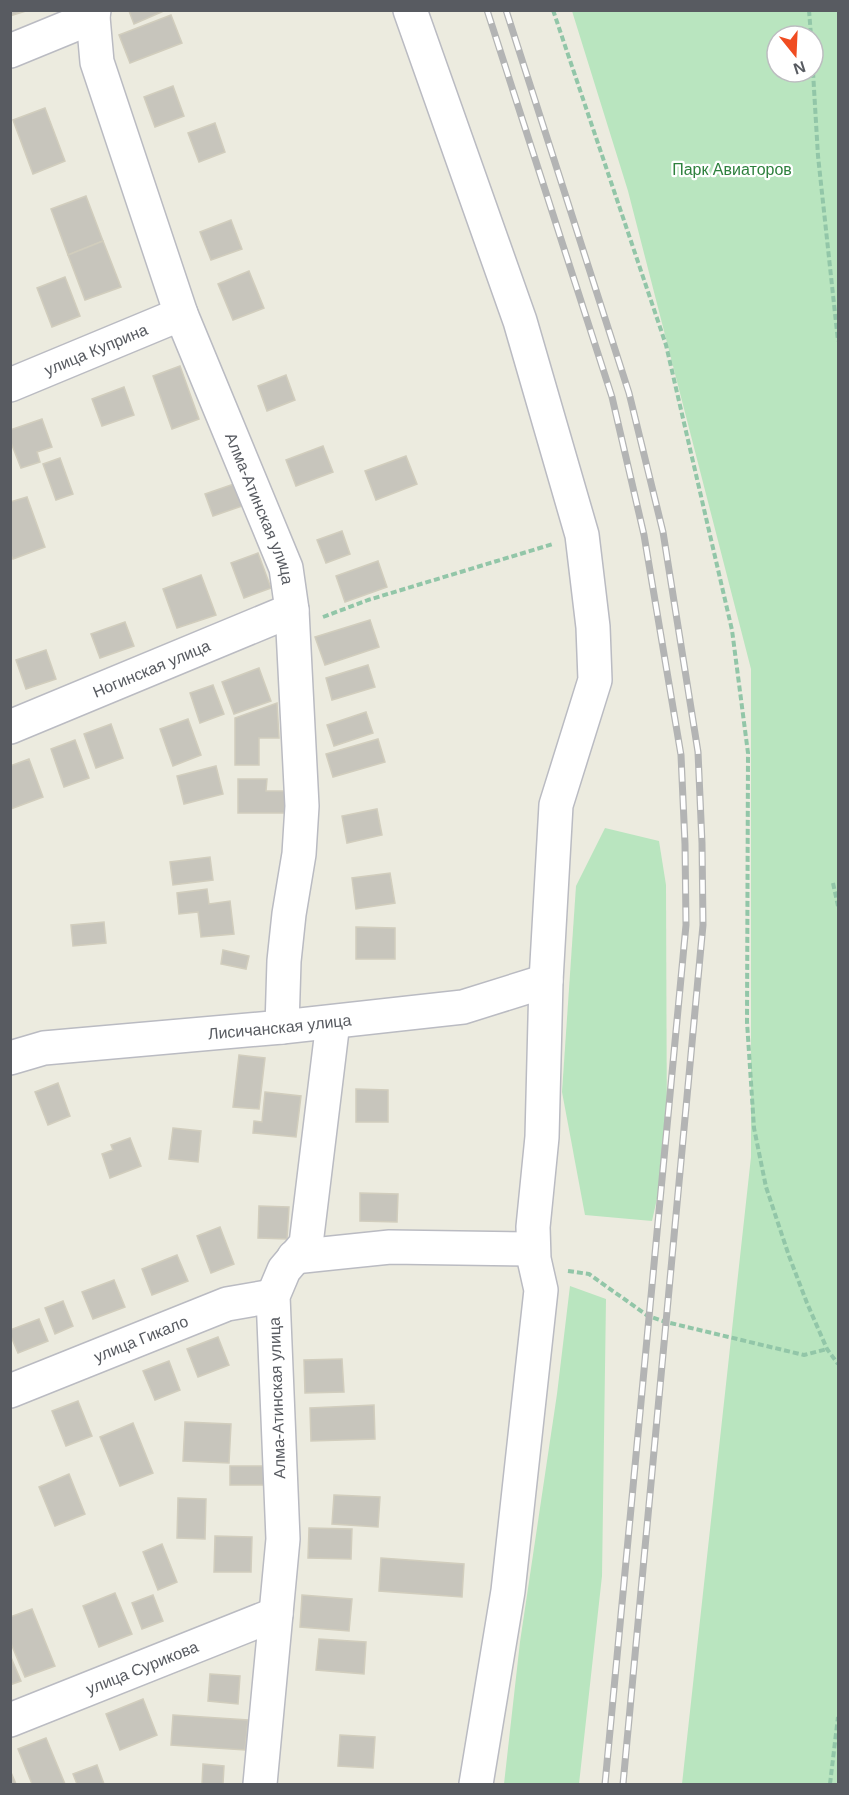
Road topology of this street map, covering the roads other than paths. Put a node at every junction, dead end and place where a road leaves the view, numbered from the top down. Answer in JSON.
{"nodes":[{"id":1,"x":410,"y":10,"type":"edge"},
{"id":2,"x":93,"y":14,"type":"edge"},
{"id":3,"x":10,"y":51,"type":"edge"},
{"id":4,"x":181,"y":314,"type":"junction"},
{"id":5,"x":10,"y":385,"type":"edge"},
{"id":6,"x":293,"y":619,"type":"junction"},
{"id":7,"x":10,"y":726,"type":"edge"},
{"id":8,"x":546,"y":981,"type":"junction"},
{"id":9,"x":333,"y":1022,"type":"junction"},
{"id":10,"x":282,"y":1028,"type":"junction"},
{"id":11,"x":10,"y":1058,"type":"edge"},
{"id":12,"x":294,"y":1257,"type":"junction"},
{"id":13,"x":534,"y":1258,"type":"junction"},
{"id":14,"x":273,"y":1296,"type":"junction"},
{"id":15,"x":10,"y":1391,"type":"edge"},
{"id":16,"x":276,"y":1614,"type":"junction"},
{"id":17,"x":10,"y":1720,"type":"edge"},
{"id":18,"x":260,"y":1785,"type":"edge"},
{"id":19,"x":476,"y":1785,"type":"edge"}],
"edges":[{"from":1,"to":8,"type":"street"},
{"from":2,"to":3,"type":"street"},
{"from":2,"to":4,"type":"street","name":"Алма-Атинская улица"},
{"from":4,"to":5,"type":"street","name":"улица Куприна"},
{"from":4,"to":6,"type":"street","name":"Алма-Атинская улица"},
{"from":6,"to":7,"type":"street","name":"Ногинская улица"},
{"from":6,"to":10,"type":"street","name":"Алма-Атинская улица"},
{"from":8,"to":9,"type":"street","name":"Лисичанская улица"},
{"from":8,"to":13,"type":"street"},
{"from":9,"to":10,"type":"street","name":"Лисичанская улица"},
{"from":9,"to":12,"type":"street","name":"Алма-Атинская улица"},
{"from":10,"to":11,"type":"street","name":"Лисичанская улица"},
{"from":12,"to":13,"type":"street"},
{"from":12,"to":14,"type":"street","name":"Алма-Атинская улица"},
{"from":13,"to":19,"type":"street"},
{"from":14,"to":15,"type":"street","name":"улица Гикало"},
{"from":14,"to":16,"type":"street","name":"Алма-Атинская улица"},
{"from":16,"to":17,"type":"street","name":"улица Сурикова"},
{"from":16,"to":18,"type":"street","name":"Алма-Атинская улица"}]}
